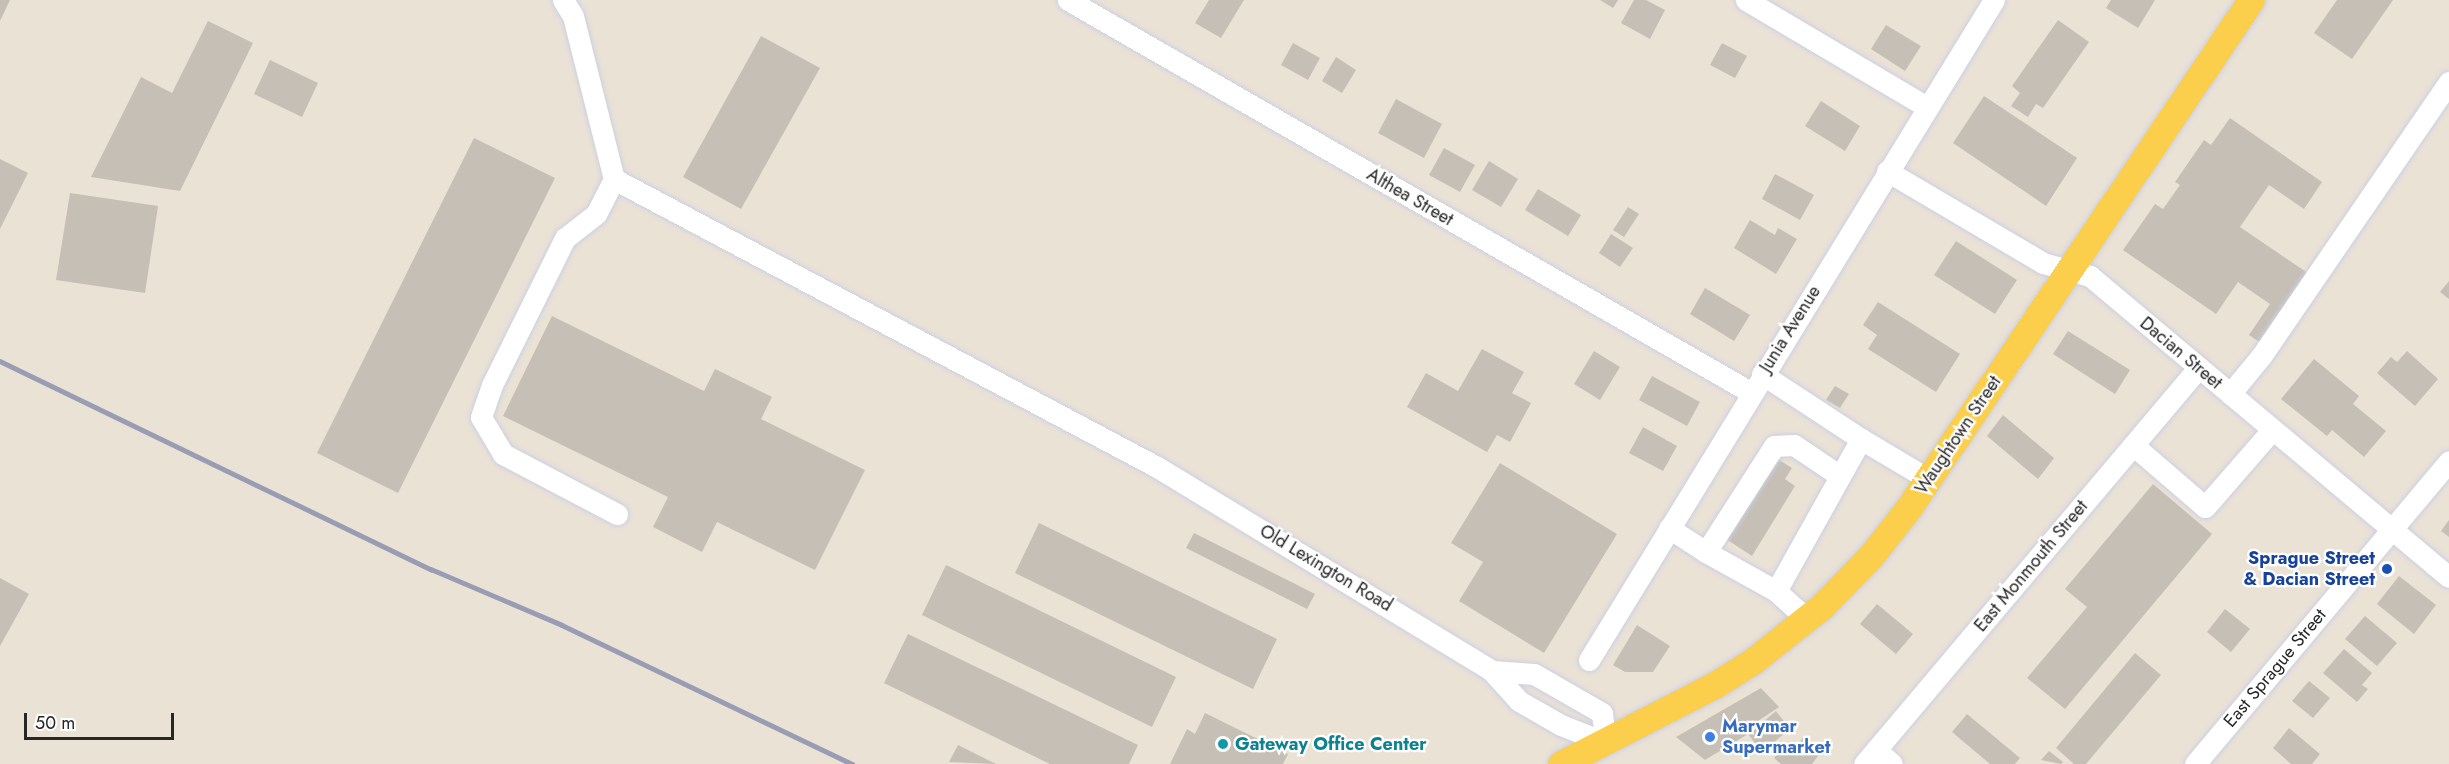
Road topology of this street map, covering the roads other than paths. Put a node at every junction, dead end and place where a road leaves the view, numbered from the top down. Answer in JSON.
{"nodes":[{"id":1,"x":563,"y":0,"type":"edge"},
{"id":2,"x":1746,"y":0,"type":"edge"},
{"id":3,"x":1994,"y":0,"type":"edge"},
{"id":4,"x":2252,"y":0,"type":"edge"},
{"id":5,"x":1070,"y":1,"type":"edge"},
{"id":6,"x":2449,"y":82,"type":"edge"},
{"id":7,"x":1928,"y":107,"type":"junction"},
{"id":8,"x":1887,"y":171,"type":"junction"},
{"id":9,"x":614,"y":179,"type":"junction"},
{"id":10,"x":2068,"y":270,"type":"junction"},
{"id":11,"x":2199,"y":368,"type":"junction"},
{"id":12,"x":1762,"y":374,"type":"junction"},
{"id":13,"x":1752,"y":393,"type":"junction"},
{"id":14,"x":2230,"y":394,"type":"junction"},
{"id":15,"x":2272,"y":430,"type":"junction"},
{"id":16,"x":1861,"y":439,"type":"junction"},
{"id":17,"x":2133,"y":445,"type":"junction"},
{"id":18,"x":2449,"y":461,"type":"edge"},
{"id":19,"x":1840,"y":476,"type":"junction"},
{"id":20,"x":1928,"y":479,"type":"junction"},
{"id":21,"x":617,"y":514,"type":"dead end"},
{"id":22,"x":1669,"y":528,"type":"junction"},
{"id":23,"x":2391,"y":530,"type":"junction"},
{"id":24,"x":1706,"y":552,"type":"junction"},
{"id":25,"x":2449,"y":577,"type":"edge"},
{"id":26,"x":1776,"y":591,"type":"junction"},
{"id":27,"x":1807,"y":619,"type":"junction"},
{"id":28,"x":1589,"y":660,"type":"dead end"},
{"id":29,"x":1492,"y":671,"type":"junction"},
{"id":30,"x":1611,"y":753,"type":"edge"},
{"id":31,"x":1870,"y":757,"type":"edge"},
{"id":32,"x":1562,"y":764,"type":"edge"},
{"id":33,"x":1892,"y":764,"type":"edge"},
{"id":34,"x":2195,"y":764,"type":"edge"}],
"edges":[{"from":1,"to":9,"type":"street"},
{"from":2,"to":7,"type":"street"},
{"from":3,"to":7,"type":"street","name":"Junia Avenue"},
{"from":4,"to":10,"type":"main road","name":"Waughtown Street"},
{"from":5,"to":13,"type":"street","name":"Althea Street"},
{"from":6,"to":14,"type":"street"},
{"from":7,"to":8,"type":"street","name":"Junia Avenue"},
{"from":8,"to":10,"type":"street","name":"Dacian Street"},
{"from":8,"to":12,"type":"street","name":"Junia Avenue"},
{"from":9,"to":21,"type":"street"},
{"from":9,"to":29,"type":"street","name":"Old Lexington Road"},
{"from":10,"to":11,"type":"street","name":"Dacian Street"},
{"from":10,"to":20,"type":"main road","name":"Waughtown Street"},
{"from":11,"to":14,"type":"street","name":"Dacian Street"},
{"from":11,"to":17,"type":"street","name":"East Monmouth Street"},
{"from":12,"to":13,"type":"street","name":"Junia Avenue"},
{"from":12,"to":16,"type":"street"},
{"from":13,"to":22,"type":"street","name":"Junia Avenue"},
{"from":14,"to":15,"type":"street","name":"Dacian Street"},
{"from":15,"to":17,"type":"street"},
{"from":15,"to":23,"type":"street","name":"Dacian Street"},
{"from":16,"to":19,"type":"street"},
{"from":16,"to":20,"type":"street"},
{"from":17,"to":31,"type":"street","name":"East Monmouth Street"},
{"from":18,"to":23,"type":"street","name":"East Sprague Street"},
{"from":19,"to":24,"type":"street"},
{"from":19,"to":26,"type":"street"},
{"from":20,"to":27,"type":"main road","name":"Waughtown Street"},
{"from":22,"to":24,"type":"street"},
{"from":22,"to":28,"type":"street","name":"Junia Avenue"},
{"from":23,"to":25,"type":"street","name":"Dacian Street"},
{"from":23,"to":34,"type":"street","name":"East Sprague Street"},
{"from":24,"to":26,"type":"street"},
{"from":26,"to":27,"type":"street"},
{"from":27,"to":30,"type":"main road","name":"Waughtown Street"},
{"from":29,"to":30,"type":"street","name":"Old Lexington Road"},
{"from":29,"to":30,"type":"street","name":"Old Lexington Road"},
{"from":30,"to":32,"type":"main road","name":"Waughtown Street"},
{"from":31,"to":33,"type":"street"}]}
